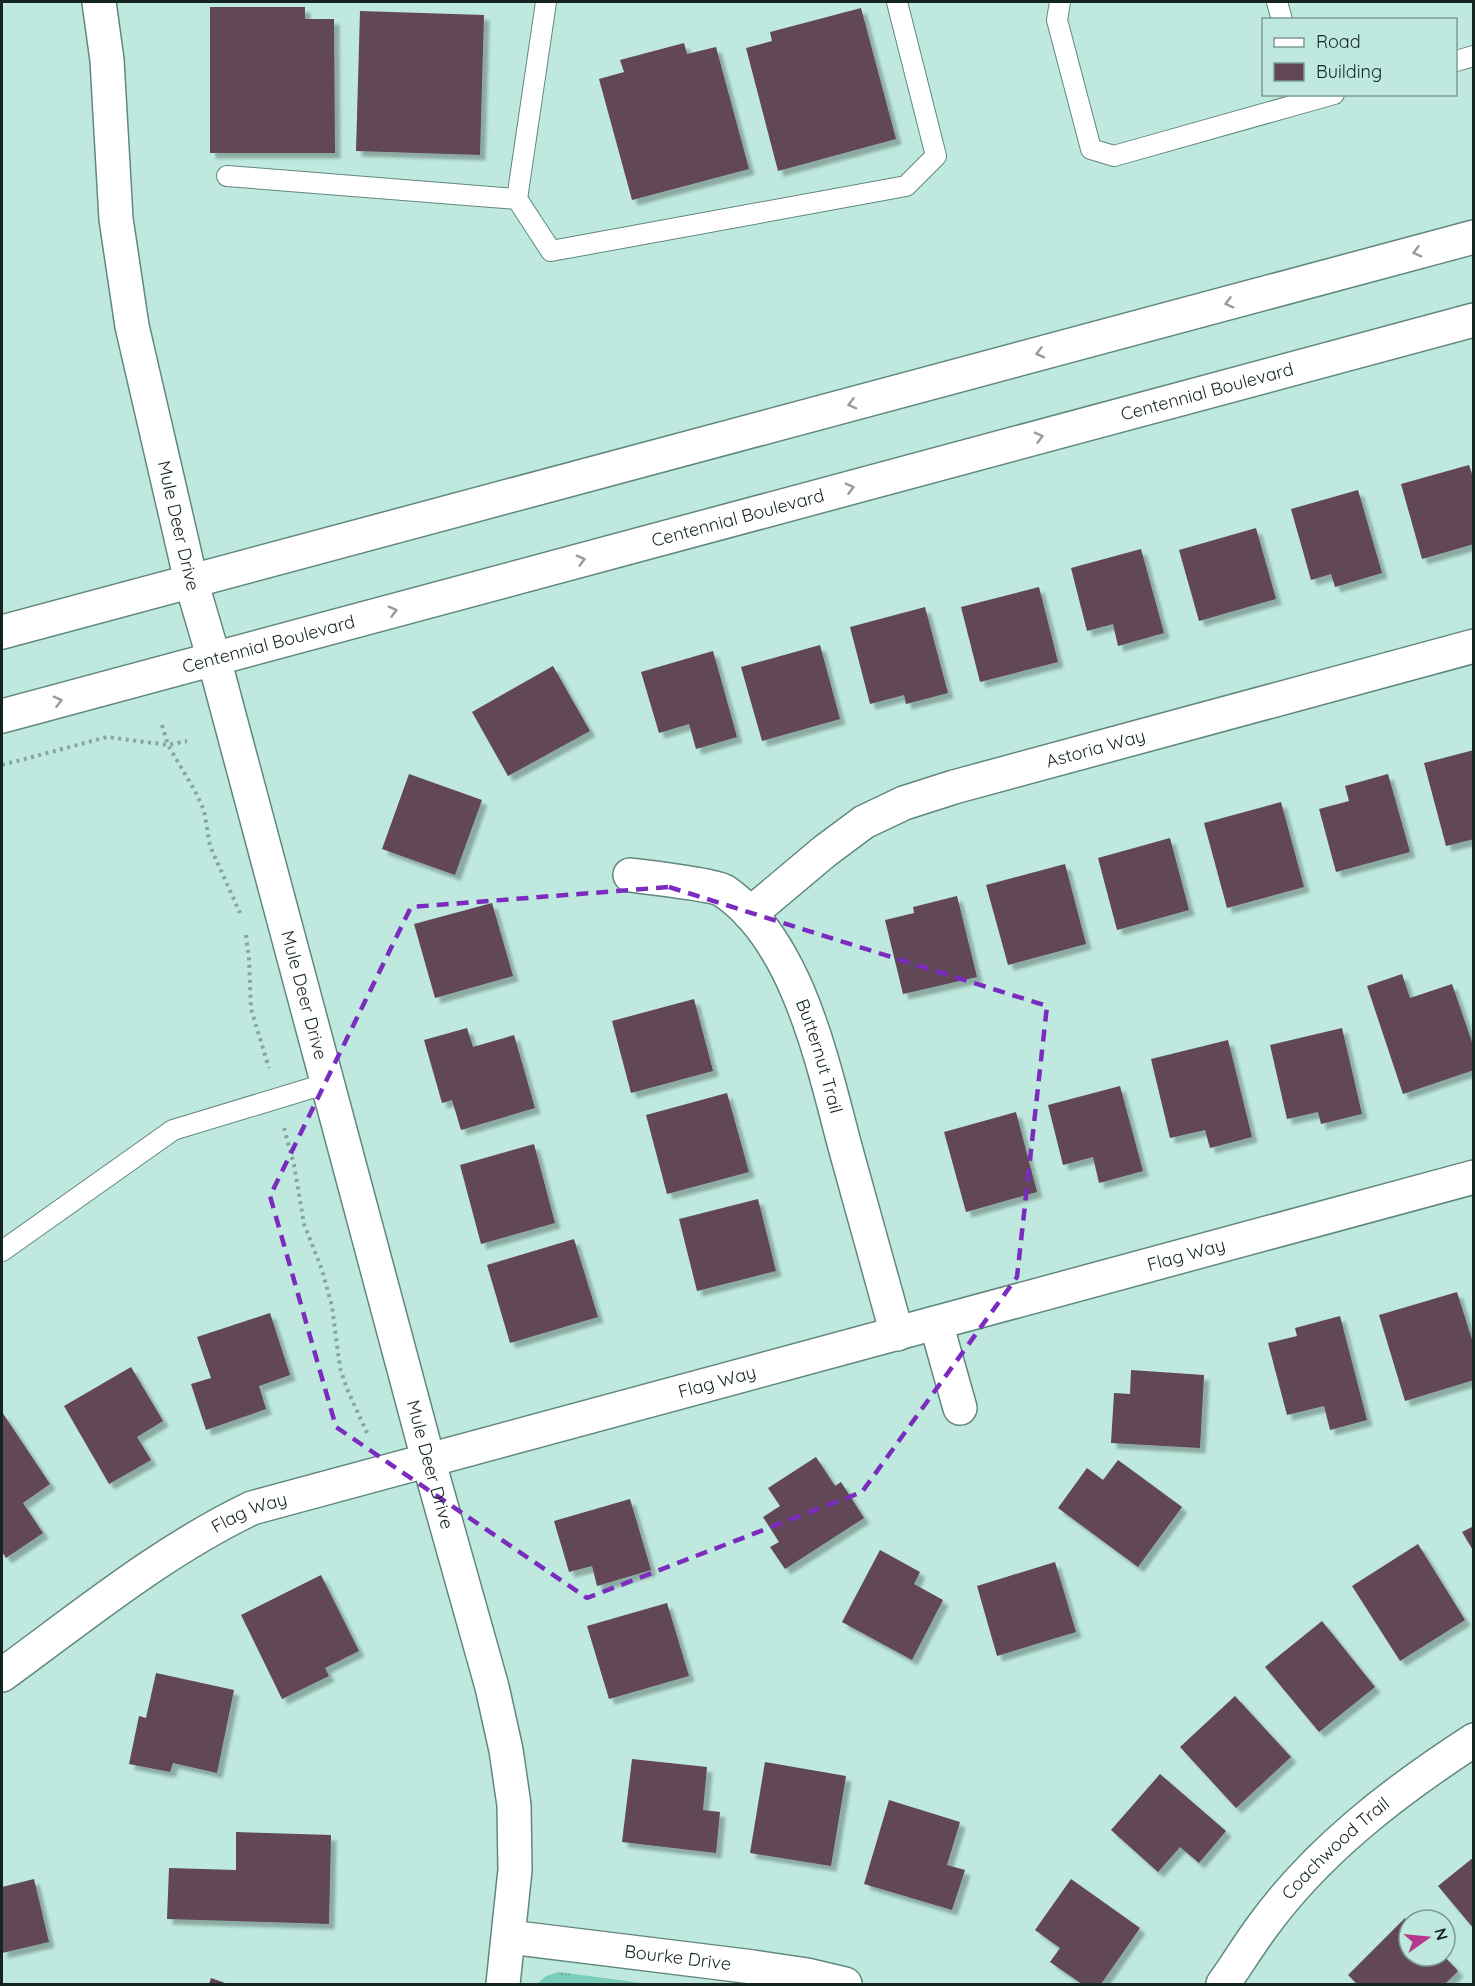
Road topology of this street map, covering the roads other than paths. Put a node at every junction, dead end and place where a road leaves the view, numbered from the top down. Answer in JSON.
{"nodes":[{"id":1,"x":99,"y":2,"type":"edge"},
{"id":2,"x":546,"y":2,"type":"edge"},
{"id":3,"x":897,"y":2,"type":"edge"},
{"id":4,"x":1060,"y":2,"type":"edge"},
{"id":5,"x":1277,"y":2,"type":"edge"},
{"id":6,"x":1281,"y":18,"type":"edge"},
{"id":7,"x":1473,"y":56,"type":"edge"},
{"id":8,"x":1457,"y":60,"type":"edge"},
{"id":9,"x":1322,"y":96,"type":"edge"},
{"id":10,"x":1303,"y":99,"type":"edge"},
{"id":11,"x":227,"y":176,"type":"dead end"},
{"id":12,"x":517,"y":199,"type":"junction"},
{"id":13,"x":1473,"y":237,"type":"edge"},
{"id":14,"x":1473,"y":320,"type":"edge"},
{"id":15,"x":191,"y":581,"type":"junction"},
{"id":16,"x":2,"y":632,"type":"edge"},
{"id":17,"x":1473,"y":646,"type":"edge"},
{"id":18,"x":214,"y":658,"type":"junction"},
{"id":19,"x":2,"y":716,"type":"edge"},
{"id":20,"x":630,"y":875,"type":"dead end"},
{"id":21,"x":750,"y":914,"type":"junction"},
{"id":22,"x":327,"y":1083,"type":"junction"},
{"id":23,"x":1473,"y":1177,"type":"edge"},
{"id":24,"x":2,"y":1251,"type":"edge"},
{"id":25,"x":936,"y":1323,"type":"junction"},
{"id":26,"x":897,"y":1334,"type":"junction"},
{"id":27,"x":960,"y":1408,"type":"dead end"},
{"id":28,"x":428,"y":1459,"type":"junction"},
{"id":29,"x":2,"y":1675,"type":"edge"},
{"id":30,"x":1473,"y":1740,"type":"edge"},
{"id":31,"x":509,"y":1937,"type":"junction"},
{"id":32,"x":503,"y":1984,"type":"edge"},
{"id":33,"x":845,"y":1984,"type":"edge"},
{"id":34,"x":1223,"y":1984,"type":"edge"}],
"edges":[{"from":1,"to":15,"type":"street","name":"Mule Deer Drive"},
{"from":2,"to":12,"type":"lane"},
{"from":3,"to":12,"type":"lane"},
{"from":4,"to":10,"type":"lane"},
{"from":5,"to":6,"type":"lane"},
{"from":7,"to":8,"type":"lane"},
{"from":9,"to":10,"type":"lane"},
{"from":11,"to":12,"type":"lane"},
{"from":13,"to":15,"type":"street","one_way":true},
{"from":18,"to":14,"type":"street","name":"Centennial Boulevard","one_way":true},
{"from":15,"to":16,"type":"street"},
{"from":15,"to":18,"type":"street","name":"Mule Deer Drive"},
{"from":17,"to":21,"type":"street","name":"Astoria Way"},
{"from":19,"to":18,"type":"street","name":"Centennial Boulevard","one_way":true},
{"from":18,"to":22,"type":"street","name":"Mule Deer Drive"},
{"from":20,"to":21,"type":"street","name":"Butternut Trail"},
{"from":21,"to":26,"type":"street","name":"Butternut Trail"},
{"from":22,"to":24,"type":"lane"},
{"from":22,"to":28,"type":"street","name":"Mule Deer Drive"},
{"from":23,"to":25,"type":"street","name":"Flag Way"},
{"from":25,"to":26,"type":"street","name":"Flag Way"},
{"from":25,"to":27,"type":"street"},
{"from":26,"to":28,"type":"street","name":"Flag Way"},
{"from":28,"to":29,"type":"street","name":"Flag Way"},
{"from":28,"to":31,"type":"street","name":"Mule Deer Drive"},
{"from":30,"to":34,"type":"street","name":"Coachwood Trail"},
{"from":31,"to":32,"type":"street","name":"Mule Deer Drive"},
{"from":31,"to":33,"type":"street","name":"Bourke Drive"}]}
